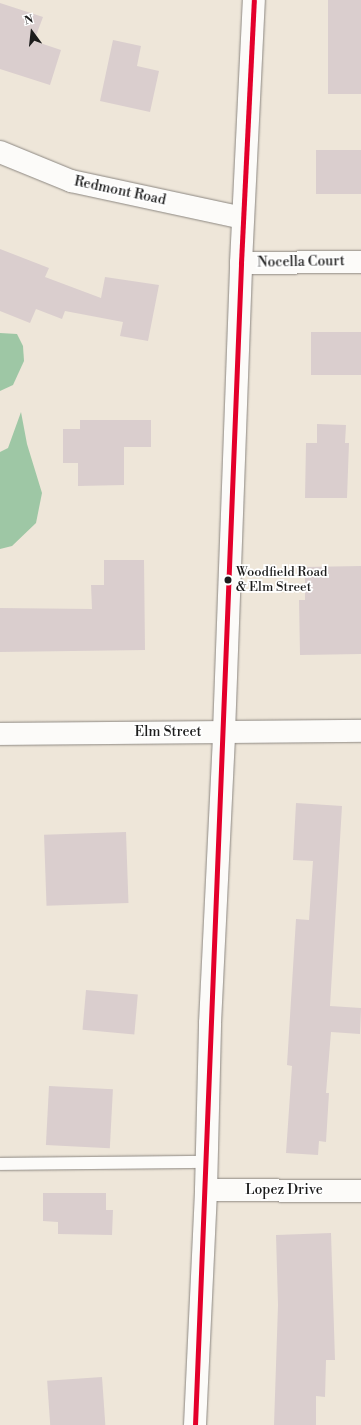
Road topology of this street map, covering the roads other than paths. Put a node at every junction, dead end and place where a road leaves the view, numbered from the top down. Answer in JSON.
{"nodes":[{"id":1,"x":254,"y":0,"type":"edge"},
{"id":2,"x":0,"y":152,"type":"edge"},
{"id":3,"x":243,"y":218,"type":"junction"},
{"id":4,"x":361,"y":262,"type":"edge"},
{"id":5,"x":241,"y":263,"type":"junction"},
{"id":6,"x":361,"y":731,"type":"edge"},
{"id":7,"x":224,"y":732,"type":"junction"},
{"id":8,"x":0,"y":734,"type":"edge"},
{"id":9,"x":207,"y":1162,"type":"junction"},
{"id":10,"x":0,"y":1164,"type":"edge"},
{"id":11,"x":206,"y":1190,"type":"junction"},
{"id":12,"x":361,"y":1191,"type":"edge"},
{"id":13,"x":195,"y":1425,"type":"edge"}],
"edges":[{"from":1,"to":3,"type":"main road"},
{"from":2,"to":3,"type":"main road","name":"Redmont Road"},
{"from":3,"to":5,"type":"main road"},
{"from":4,"to":5,"type":"main road","name":"Nocella Court"},
{"from":5,"to":7,"type":"main road"},
{"from":6,"to":7,"type":"main road","name":"Elm Street"},
{"from":7,"to":8,"type":"main road","name":"Elm Street"},
{"from":7,"to":9,"type":"main road"},
{"from":9,"to":10,"type":"lane"},
{"from":9,"to":11,"type":"main road"},
{"from":11,"to":12,"type":"main road","name":"Lopez Drive"},
{"from":11,"to":13,"type":"main road"}]}
